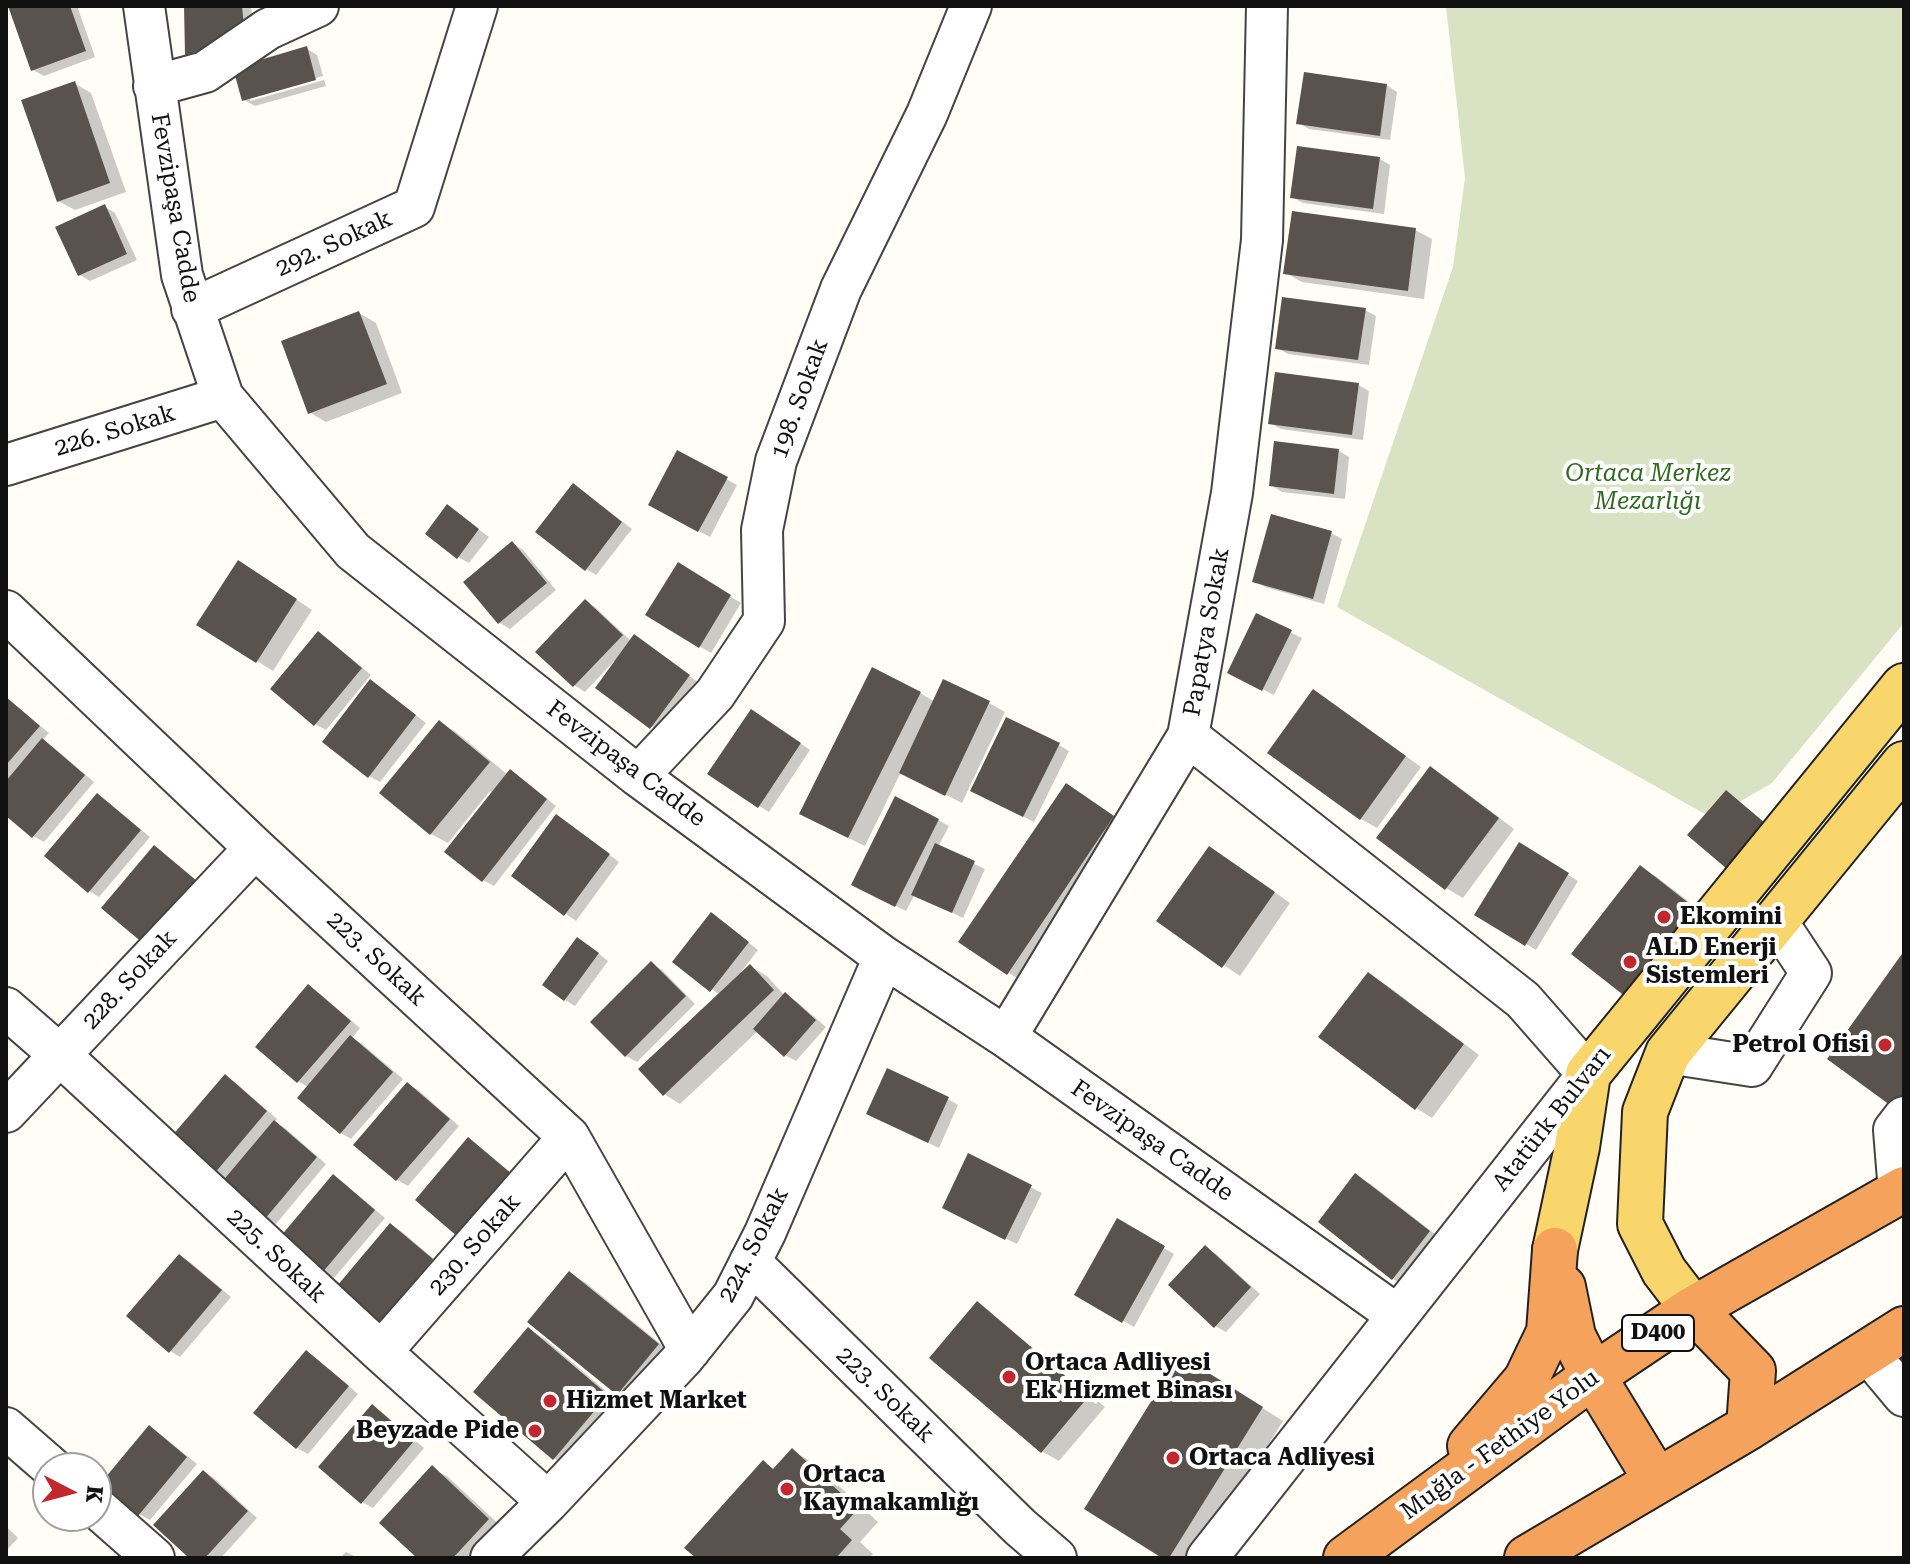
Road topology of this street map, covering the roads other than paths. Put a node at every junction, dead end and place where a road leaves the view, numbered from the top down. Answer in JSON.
{"nodes":[{"id":1,"x":144,"y":6,"type":"edge"},
{"id":2,"x":318,"y":6,"type":"edge"},
{"id":3,"x":477,"y":6,"type":"edge"},
{"id":4,"x":971,"y":6,"type":"edge"},
{"id":5,"x":1267,"y":6,"type":"edge"},
{"id":6,"x":154,"y":86,"type":"junction"},
{"id":7,"x":192,"y":309,"type":"junction"},
{"id":8,"x":223,"y":397,"type":"junction"},
{"id":9,"x":6,"y":465,"type":"edge"},
{"id":10,"x":6,"y":611,"type":"edge"},
{"id":11,"x":1904,"y":686,"type":"edge"},
{"id":12,"x":1188,"y":736,"type":"junction"},
{"id":13,"x":1904,"y":764,"type":"edge"},
{"id":14,"x":638,"y":776,"type":"junction"},
{"id":15,"x":255,"y":848,"type":"junction"},
{"id":16,"x":1776,"y":920,"type":"junction"},
{"id":17,"x":884,"y":957,"type":"junction"},
{"id":18,"x":6,"y":1008,"type":"edge"},
{"id":19,"x":1006,"y":1037,"type":"junction"},
{"id":20,"x":1668,"y":1053,"type":"junction"},
{"id":21,"x":60,"y":1055,"type":"junction"},
{"id":22,"x":1588,"y":1074,"type":"junction"},
{"id":23,"x":6,"y":1112,"type":"edge"},
{"id":24,"x":1904,"y":1117,"type":"edge"},
{"id":25,"x":569,"y":1137,"type":"junction"},
{"id":26,"x":1902,"y":1190,"type":"edge"},
{"id":27,"x":1555,"y":1250,"type":"junction"},
{"id":28,"x":750,"y":1262,"type":"junction"},
{"id":29,"x":1693,"y":1309,"type":"junction"},
{"id":30,"x":1397,"y":1315,"type":"junction"},
{"id":31,"x":1904,"y":1329,"type":"edge"},
{"id":32,"x":690,"y":1350,"type":"junction"},
{"id":33,"x":381,"y":1352,"type":"junction"},
{"id":34,"x":1868,"y":1353,"type":"junction"},
{"id":35,"x":1593,"y":1376,"type":"junction"},
{"id":36,"x":1904,"y":1396,"type":"edge"},
{"id":37,"x":1749,"y":1427,"type":"junction"},
{"id":38,"x":6,"y":1428,"type":"edge"},
{"id":39,"x":34,"y":1452,"type":"edge"},
{"id":40,"x":1657,"y":1481,"type":"junction"},
{"id":41,"x":1426,"y":1499,"type":"junction"},
{"id":42,"x":548,"y":1502,"type":"junction"},
{"id":43,"x":112,"y":1521,"type":"edge"},
{"id":44,"x":154,"y":1558,"type":"edge"},
{"id":45,"x":491,"y":1558,"type":"edge"},
{"id":46,"x":1056,"y":1558,"type":"edge"},
{"id":47,"x":1207,"y":1558,"type":"edge"},
{"id":48,"x":1346,"y":1558,"type":"edge"},
{"id":49,"x":1527,"y":1558,"type":"edge"}],
"edges":[{"from":1,"to":6,"type":"street","name":"Fevzipaşa Cadde"},
{"from":2,"to":6,"type":"street"},
{"from":3,"to":7,"type":"street","name":"292. Sokak"},
{"from":4,"to":14,"type":"street","name":"198. Sokak"},
{"from":5,"to":12,"type":"street","name":"Papatya Sokak"},
{"from":6,"to":7,"type":"street","name":"Fevzipaşa Cadde"},
{"from":7,"to":8,"type":"street","name":"Fevzipaşa Cadde"},
{"from":8,"to":9,"type":"street","name":"226. Sokak"},
{"from":8,"to":14,"type":"street","name":"Fevzipaşa Cadde"},
{"from":10,"to":15,"type":"street","name":"223. Sokak"},
{"from":11,"to":22,"type":"main road","name":"Atatürk Bulvarı"},
{"from":12,"to":19,"type":"street"},
{"from":12,"to":22,"type":"street","name":"Papatya Sokak"},
{"from":13,"to":16,"type":"main road"},
{"from":14,"to":17,"type":"street","name":"Fevzipaşa Cadde"},
{"from":15,"to":21,"type":"street","name":"228. Sokak"},
{"from":15,"to":25,"type":"street","name":"223. Sokak"},
{"from":16,"to":20,"type":"main road"},
{"from":16,"to":20,"type":"street"},
{"from":17,"to":19,"type":"street","name":"Fevzipaşa Cadde"},
{"from":17,"to":28,"type":"street","name":"224. Sokak"},
{"from":18,"to":21,"type":"street","name":"225. Sokak"},
{"from":19,"to":30,"type":"street","name":"Fevzipaşa Cadde"},
{"from":20,"to":29,"type":"main road"},
{"from":21,"to":23,"type":"street","name":"228. Sokak"},
{"from":21,"to":33,"type":"street","name":"225. Sokak"},
{"from":22,"to":27,"type":"main road"},
{"from":22,"to":30,"type":"street","name":"Atatürk Bulvarı"},
{"from":24,"to":26,"type":"street"},
{"from":25,"to":32,"type":"street","name":"223. Sokak"},
{"from":25,"to":33,"type":"street","name":"230. Sokak"},
{"from":26,"to":29,"type":"highway","name":"Muğla - Fethiye Yolu","number":"D400"},
{"from":27,"to":35,"type":"highway"},
{"from":27,"to":41,"type":"highway"},
{"from":28,"to":32,"type":"street","name":"224. Sokak"},
{"from":28,"to":46,"type":"street","name":"223. Sokak"},
{"from":29,"to":35,"type":"highway","name":"Muğla - Fethiye Yolu","number":"D400"},
{"from":29,"to":37,"type":"highway"},
{"from":30,"to":47,"type":"street","name":"Atatürk Bulvarı"},
{"from":31,"to":34,"type":"highway"},
{"from":32,"to":42,"type":"street","name":"224. Sokak"},
{"from":33,"to":42,"type":"street","name":"225. Sokak"},
{"from":34,"to":36,"type":"street"},
{"from":34,"to":37,"type":"highway"},
{"from":35,"to":40,"type":"highway"},
{"from":35,"to":41,"type":"highway","name":"Muğla - Fethiye Yolu","number":"D400"},
{"from":37,"to":40,"type":"highway"},
{"from":38,"to":39,"type":"street"},
{"from":40,"to":49,"type":"highway"},
{"from":41,"to":48,"type":"highway","name":"Muğla - Fethiye Yolu","number":"D400"},
{"from":42,"to":45,"type":"street","name":"224. Sokak"},
{"from":43,"to":44,"type":"street"}]}
